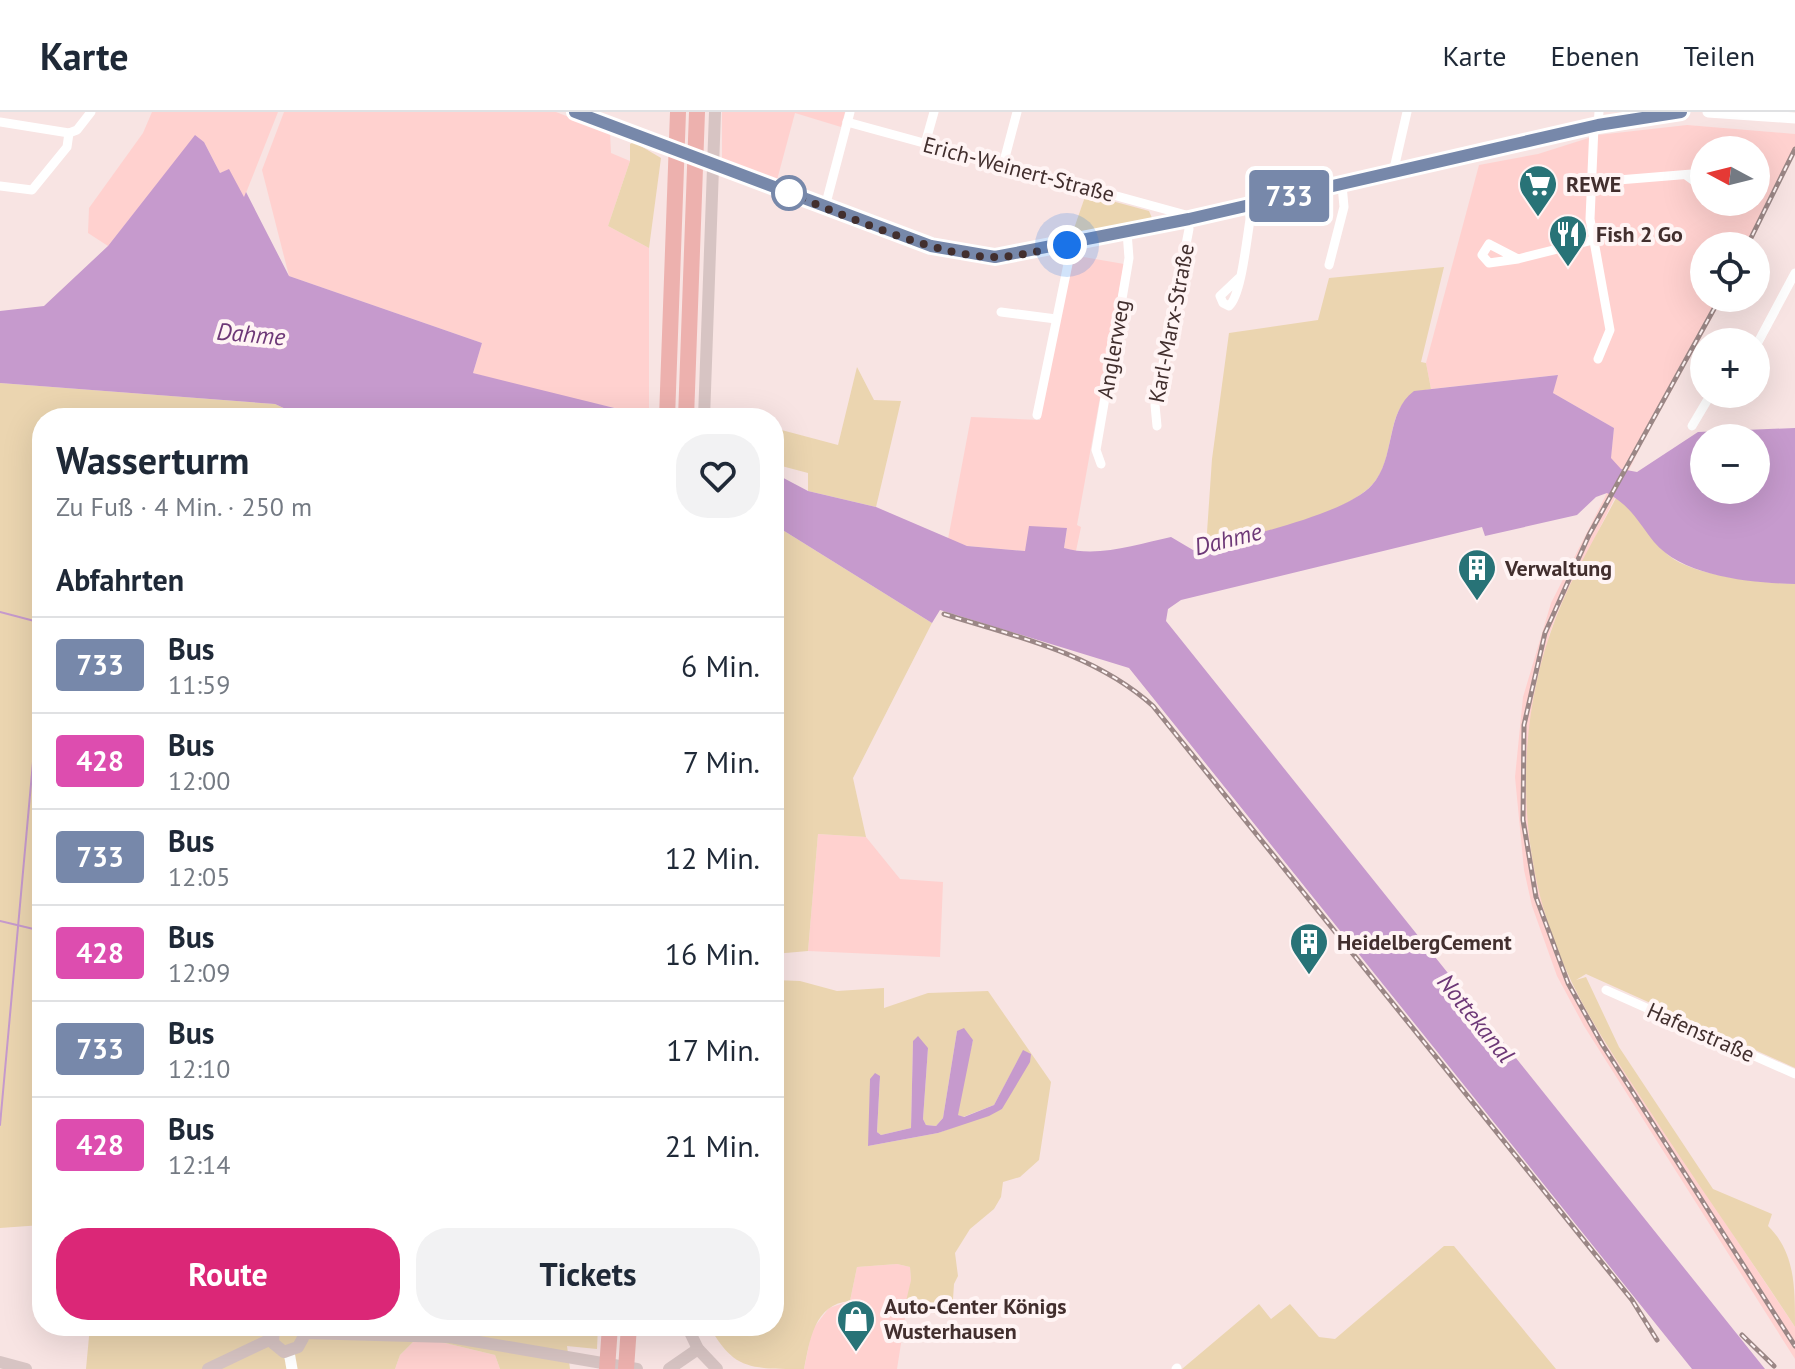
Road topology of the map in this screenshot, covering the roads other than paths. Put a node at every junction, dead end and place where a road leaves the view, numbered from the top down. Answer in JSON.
{"nodes":[{"id":1,"x":91,"y":112,"type":"edge"},
{"id":2,"x":575,"y":112,"type":"edge"},
{"id":3,"x":697,"y":112,"type":"edge"},
{"id":4,"x":715,"y":112,"type":"edge"},
{"id":5,"x":934,"y":112,"type":"edge"},
{"id":6,"x":1017,"y":112,"type":"edge"},
{"id":7,"x":1407,"y":112,"type":"edge"},
{"id":8,"x":1685,"y":112,"type":"edge"},
{"id":9,"x":1708,"y":112,"type":"edge"},
{"id":10,"x":849,"y":117,"type":"edge"},
{"id":11,"x":1795,"y":118,"type":"edge"},
{"id":12,"x":678,"y":119,"type":"edge"},
{"id":13,"x":1597,"y":121,"type":"edge"},
{"id":14,"x":0,"y":122,"type":"edge"},
{"id":15,"x":69,"y":133,"type":"junction"},
{"id":16,"x":925,"y":144,"type":"junction"},
{"id":17,"x":1003,"y":165,"type":"junction"},
{"id":18,"x":1393,"y":173,"type":"junction"},
{"id":19,"x":1683,"y":174,"type":"junction"},
{"id":20,"x":1690,"y":174,"type":"edge"},
{"id":21,"x":1690,"y":179,"type":"edge"},
{"id":22,"x":1594,"y":182,"type":"junction"},
{"id":23,"x":1342,"y":185,"type":"junction"},
{"id":24,"x":0,"y":186,"type":"edge"},
{"id":25,"x":1250,"y":205,"type":"junction"},
{"id":26,"x":825,"y":207,"type":"junction"},
{"id":27,"x":1189,"y":219,"type":"junction"},
{"id":28,"x":1127,"y":232,"type":"junction"},
{"id":29,"x":1593,"y":240,"type":"junction"},
{"id":30,"x":1067,"y":245,"type":"junction"},
{"id":31,"x":1518,"y":259,"type":"dead end"},
{"id":32,"x":1329,"y":265,"type":"dead end"},
{"id":33,"x":1795,"y":273,"type":"edge"},
{"id":34,"x":1239,"y":278,"type":"dead end"},
{"id":35,"x":1001,"y":312,"type":"dead end"},
{"id":36,"x":1056,"y":319,"type":"junction"},
{"id":37,"x":1766,"y":328,"type":"edge"},
{"id":38,"x":1598,"y":359,"type":"dead end"},
{"id":39,"x":668,"y":408,"type":"edge"},
{"id":40,"x":687,"y":408,"type":"edge"},
{"id":41,"x":705,"y":408,"type":"edge"},
{"id":42,"x":1037,"y":415,"type":"dead end"},
{"id":43,"x":1157,"y":426,"type":"dead end"},
{"id":44,"x":1101,"y":464,"type":"dead end"},
{"id":45,"x":1606,"y":990,"type":"dead end"},
{"id":46,"x":1795,"y":1074,"type":"edge"},
{"id":47,"x":265,"y":1336,"type":"edge"},
{"id":48,"x":273,"y":1336,"type":"edge"},
{"id":49,"x":302,"y":1336,"type":"edge"},
{"id":50,"x":432,"y":1336,"type":"edge"},
{"id":51,"x":609,"y":1336,"type":"edge"},
{"id":52,"x":628,"y":1336,"type":"edge"},
{"id":53,"x":692,"y":1336,"type":"edge"},
{"id":54,"x":698,"y":1349,"type":"junction"},
{"id":55,"x":289,"y":1352,"type":"junction"},
{"id":56,"x":0,"y":1362,"type":"edge"},
{"id":57,"x":26,"y":1369,"type":"edge"},
{"id":58,"x":208,"y":1369,"type":"edge"},
{"id":59,"x":292,"y":1369,"type":"edge"},
{"id":60,"x":607,"y":1369,"type":"edge"},
{"id":61,"x":626,"y":1369,"type":"edge"},
{"id":62,"x":637,"y":1369,"type":"edge"},
{"id":63,"x":669,"y":1369,"type":"edge"},
{"id":64,"x":717,"y":1369,"type":"edge"}],
"edges":[{"from":1,"to":15,"type":"street"},
{"from":2,"to":26,"type":"street","name":"Karl-Marx-Straße"},
{"from":3,"to":40,"type":"highway"},
{"from":4,"to":41,"type":"main road"},
{"from":5,"to":16,"type":"street"},
{"from":6,"to":17,"type":"street"},
{"from":7,"to":18,"type":"street"},
{"from":8,"to":13,"type":"street","name":"Karl-Marx-Straße"},
{"from":9,"to":11,"type":"street"},
{"from":10,"to":16,"type":"street","name":"Erich-Weinert-Straße"},
{"from":10,"to":26,"type":"street"},
{"from":12,"to":39,"type":"highway"},
{"from":13,"to":18,"type":"street","name":"Karl-Marx-Straße"},
{"from":13,"to":22,"type":"street"},
{"from":14,"to":15,"type":"street"},
{"from":15,"to":24,"type":"street"},
{"from":16,"to":17,"type":"street","name":"Erich-Weinert-Straße"},
{"from":17,"to":27,"type":"street","name":"Erich-Weinert-Straße"},
{"from":18,"to":23,"type":"street","name":"Karl-Marx-Straße"},
{"from":19,"to":20,"type":"street"},
{"from":19,"to":21,"type":"street"},
{"from":19,"to":22,"type":"street"},
{"from":22,"to":29,"type":"street"},
{"from":23,"to":25,"type":"street","name":"Karl-Marx-Straße"},
{"from":23,"to":32,"type":"street"},
{"from":25,"to":27,"type":"street","name":"Karl-Marx-Straße"},
{"from":25,"to":34,"type":"street"},
{"from":26,"to":30,"type":"street","name":"Karl-Marx-Straße"},
{"from":27,"to":28,"type":"street","name":"Karl-Marx-Straße"},
{"from":27,"to":43,"type":"street","name":"Karl-Marx-Straße"},
{"from":28,"to":30,"type":"street","name":"Karl-Marx-Straße"},
{"from":28,"to":44,"type":"street","name":"Anglerweg"},
{"from":29,"to":31,"type":"street"},
{"from":29,"to":38,"type":"street"},
{"from":30,"to":36,"type":"street"},
{"from":33,"to":37,"type":"street"},
{"from":35,"to":36,"type":"street"},
{"from":36,"to":42,"type":"street"},
{"from":45,"to":46,"type":"street","name":"Hafenstraße"},
{"from":47,"to":58,"type":"main road"},
{"from":48,"to":55,"type":"main road"},
{"from":49,"to":55,"type":"main road"},
{"from":50,"to":62,"type":"main road"},
{"from":51,"to":60,"type":"highway"},
{"from":52,"to":61,"type":"highway"},
{"from":53,"to":54,"type":"main road"},
{"from":54,"to":63,"type":"main road"},
{"from":54,"to":64,"type":"main road"},
{"from":55,"to":59,"type":"street"},
{"from":56,"to":57,"type":"main road"}]}
